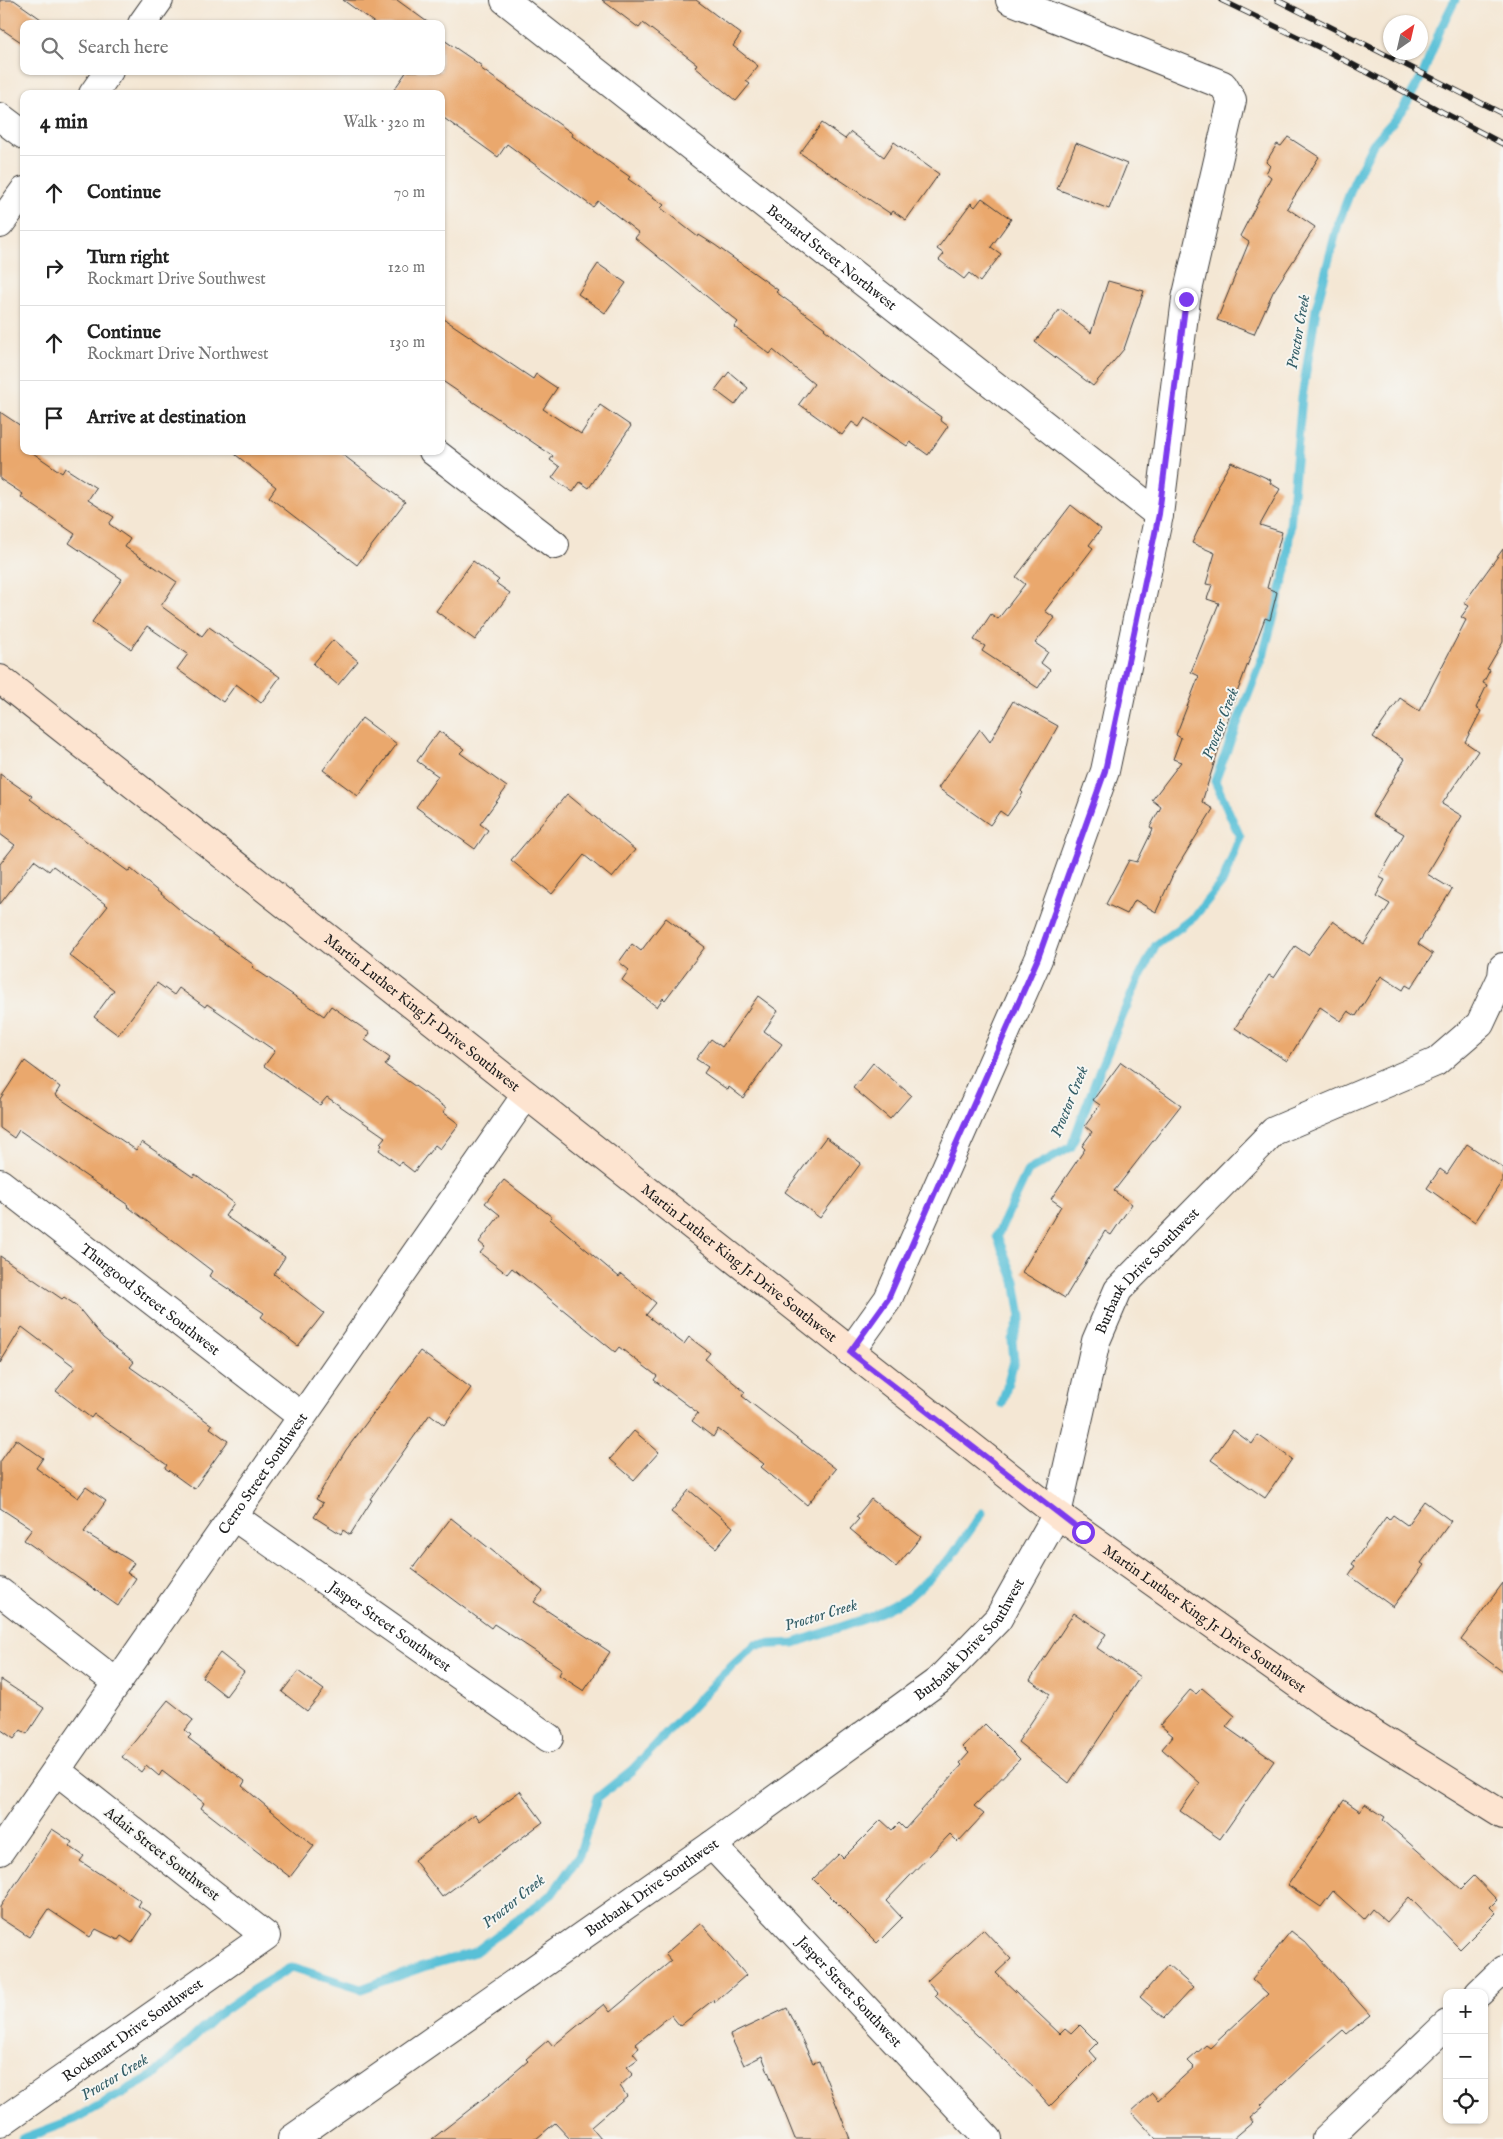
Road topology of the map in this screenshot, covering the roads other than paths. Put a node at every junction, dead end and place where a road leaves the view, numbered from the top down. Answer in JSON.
{"nodes":[{"id":1,"x":159,"y":0,"type":"edge"},
{"id":2,"x":505,"y":0,"type":"edge"},
{"id":3,"x":1010,"y":0,"type":"edge"},
{"id":4,"x":145,"y":20,"type":"edge"},
{"id":5,"x":105,"y":75,"type":"edge"},
{"id":6,"x":96,"y":90,"type":"edge"},
{"id":7,"x":0,"y":117,"type":"edge"},
{"id":8,"x":20,"y":132,"type":"edge"},
{"id":9,"x":20,"y":196,"type":"edge"},
{"id":10,"x":0,"y":224,"type":"edge"},
{"id":11,"x":438,"y":455,"type":"edge"},
{"id":12,"x":1159,"y":514,"type":"junction"},
{"id":13,"x":555,"y":546,"type":"dead end"},
{"id":14,"x":0,"y":679,"type":"edge"},
{"id":15,"x":1503,"y":967,"type":"edge"},
{"id":16,"x":526,"y":1095,"type":"junction"},
{"id":17,"x":0,"y":1183,"type":"edge"},
{"id":18,"x":850,"y":1352,"type":"junction"},
{"id":19,"x":301,"y":1416,"type":"junction"},
{"id":20,"x":1057,"y":1514,"type":"junction"},
{"id":21,"x":233,"y":1516,"type":"junction"},
{"id":22,"x":0,"y":1592,"type":"edge"},
{"id":23,"x":118,"y":1683,"type":"junction"},
{"id":24,"x":549,"y":1738,"type":"dead end"},
{"id":25,"x":57,"y":1771,"type":"junction"},
{"id":26,"x":1503,"y":1814,"type":"edge"},
{"id":27,"x":712,"y":1845,"type":"junction"},
{"id":28,"x":0,"y":1851,"type":"edge"},
{"id":29,"x":266,"y":1936,"type":"joint"},
{"id":30,"x":1503,"y":1970,"type":"edge"},
{"id":31,"x":1483,"y":1989,"type":"edge"},
{"id":32,"x":1443,"y":2028,"type":"edge"},
{"id":33,"x":0,"y":2122,"type":"edge"},
{"id":34,"x":292,"y":2139,"type":"edge"},
{"id":35,"x":988,"y":2139,"type":"edge"},
{"id":36,"x":1326,"y":2139,"type":"edge"}],
"edges":[{"from":1,"to":4,"type":"street"},
{"from":2,"to":12,"type":"street","name":"Bernard Street Northwest"},
{"from":3,"to":12,"type":"street"},
{"from":5,"to":6,"type":"street"},
{"from":7,"to":8,"type":"street"},
{"from":9,"to":10,"type":"street"},
{"from":11,"to":13,"type":"street"},
{"from":12,"to":18,"type":"street"},
{"from":14,"to":16,"type":"main road","name":"Martin Luther King Jr Drive Southwest"},
{"from":15,"to":20,"type":"street","name":"Burbank Drive Southwest"},
{"from":16,"to":18,"type":"main road","name":"Martin Luther King Jr Drive Southwest"},
{"from":16,"to":19,"type":"street","name":"Cerro Street Southwest"},
{"from":17,"to":19,"type":"street","name":"Thurgood Street Southwest"},
{"from":18,"to":20,"type":"main road","name":"Martin Luther King Jr Drive Southwest"},
{"from":19,"to":21,"type":"street","name":"Cerro Street Southwest"},
{"from":20,"to":26,"type":"main road","name":"Martin Luther King Jr Drive Southwest"},
{"from":20,"to":27,"type":"street","name":"Burbank Drive Southwest"},
{"from":21,"to":23,"type":"street","name":"Cerro Street Southwest"},
{"from":21,"to":24,"type":"street","name":"Jasper Street Southwest"},
{"from":22,"to":23,"type":"street"},
{"from":23,"to":25,"type":"street","name":"Cerro Street Southwest"},
{"from":25,"to":28,"type":"street","name":"Cerro Street Southwest"},
{"from":25,"to":29,"type":"street","name":"Adair Street Southwest"},
{"from":27,"to":34,"type":"street","name":"Burbank Drive Southwest"},
{"from":27,"to":35,"type":"street","name":"Jasper Street Southwest"},
{"from":29,"to":33,"type":"street","name":"Rockmart Drive Southwest"},
{"from":30,"to":31,"type":"street"},
{"from":32,"to":36,"type":"street"}]}
